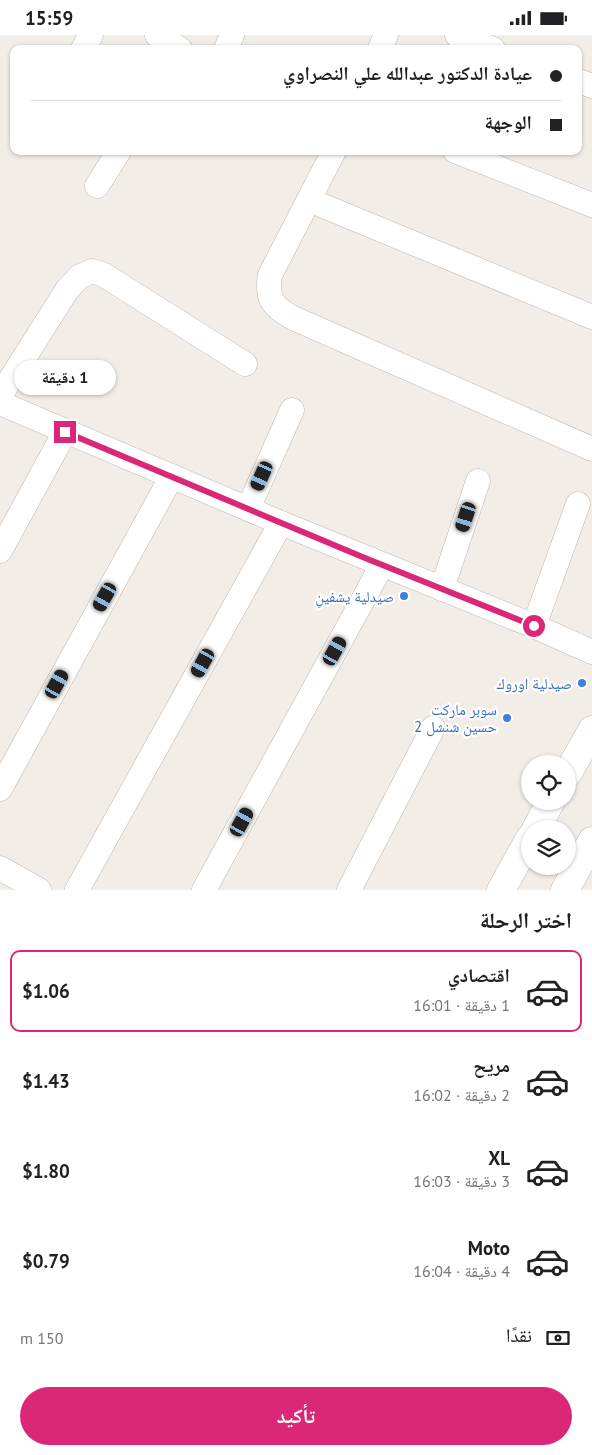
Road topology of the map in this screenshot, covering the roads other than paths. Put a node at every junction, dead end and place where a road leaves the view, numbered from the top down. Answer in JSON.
{"nodes":[{"id":1,"x":157,"y":35,"type":"edge"},
{"id":2,"x":457,"y":35,"type":"edge"},
{"id":3,"x":173,"y":45,"type":"edge"},
{"id":4,"x":483,"y":45,"type":"edge"},
{"id":5,"x":116,"y":155,"type":"edge"},
{"id":6,"x":332,"y":155,"type":"edge"},
{"id":7,"x":465,"y":155,"type":"edge"},
{"id":8,"x":97,"y":186,"type":"dead end"},
{"id":9,"x":309,"y":199,"type":"junction"},
{"id":10,"x":592,"y":205,"type":"edge"},
{"id":11,"x":592,"y":317,"type":"edge"},
{"id":12,"x":245,"y":364,"type":"dead end"},
{"id":13,"x":0,"y":396,"type":"edge"},
{"id":14,"x":0,"y":403,"type":"edge"},
{"id":15,"x":292,"y":411,"type":"dead end"},
{"id":16,"x":65,"y":432,"type":"junction"},
{"id":17,"x":592,"y":449,"type":"edge"},
{"id":18,"x":172,"y":476,"type":"junction"},
{"id":19,"x":478,"y":481,"type":"dead end"},
{"id":20,"x":578,"y":504,"type":"dead end"},
{"id":21,"x":248,"y":509,"type":"junction"},
{"id":22,"x":281,"y":523,"type":"junction"},
{"id":23,"x":0,"y":551,"type":"edge"},
{"id":24,"x":382,"y":565,"type":"junction"},
{"id":25,"x":442,"y":589,"type":"junction"},
{"id":26,"x":534,"y":626,"type":"junction"},
{"id":27,"x":592,"y":652,"type":"edge"},
{"id":28,"x":433,"y":728,"type":"dead end"},
{"id":29,"x":592,"y":730,"type":"edge"},
{"id":30,"x":576,"y":759,"type":"edge"},
{"id":31,"x":0,"y":789,"type":"edge"},
{"id":32,"x":521,"y":854,"type":"edge"},
{"id":33,"x":588,"y":859,"type":"edge"},
{"id":34,"x":0,"y":868,"type":"edge"},
{"id":35,"x":39,"y":890,"type":"edge"},
{"id":36,"x":77,"y":890,"type":"edge"},
{"id":37,"x":204,"y":890,"type":"edge"},
{"id":38,"x":349,"y":890,"type":"edge"},
{"id":39,"x":500,"y":890,"type":"edge"},
{"id":40,"x":565,"y":890,"type":"edge"}],
"edges":[{"from":1,"to":3,"type":"street"},
{"from":2,"to":4,"type":"street"},
{"from":5,"to":8,"type":"street"},
{"from":6,"to":9,"type":"street"},
{"from":7,"to":10,"type":"street"},
{"from":9,"to":11,"type":"street"},
{"from":9,"to":17,"type":"street"},
{"from":12,"to":13,"type":"street"},
{"from":14,"to":16,"type":"street"},
{"from":15,"to":21,"type":"street"},
{"from":16,"to":18,"type":"street"},
{"from":16,"to":23,"type":"street"},
{"from":18,"to":21,"type":"street"},
{"from":18,"to":31,"type":"street"},
{"from":19,"to":25,"type":"street"},
{"from":20,"to":26,"type":"street"},
{"from":21,"to":22,"type":"street"},
{"from":22,"to":24,"type":"street"},
{"from":22,"to":36,"type":"street"},
{"from":24,"to":25,"type":"street"},
{"from":24,"to":37,"type":"street"},
{"from":25,"to":26,"type":"street"},
{"from":26,"to":27,"type":"street"},
{"from":28,"to":38,"type":"street"},
{"from":29,"to":30,"type":"street"},
{"from":32,"to":39,"type":"street"},
{"from":33,"to":40,"type":"street"},
{"from":34,"to":35,"type":"street"}]}
